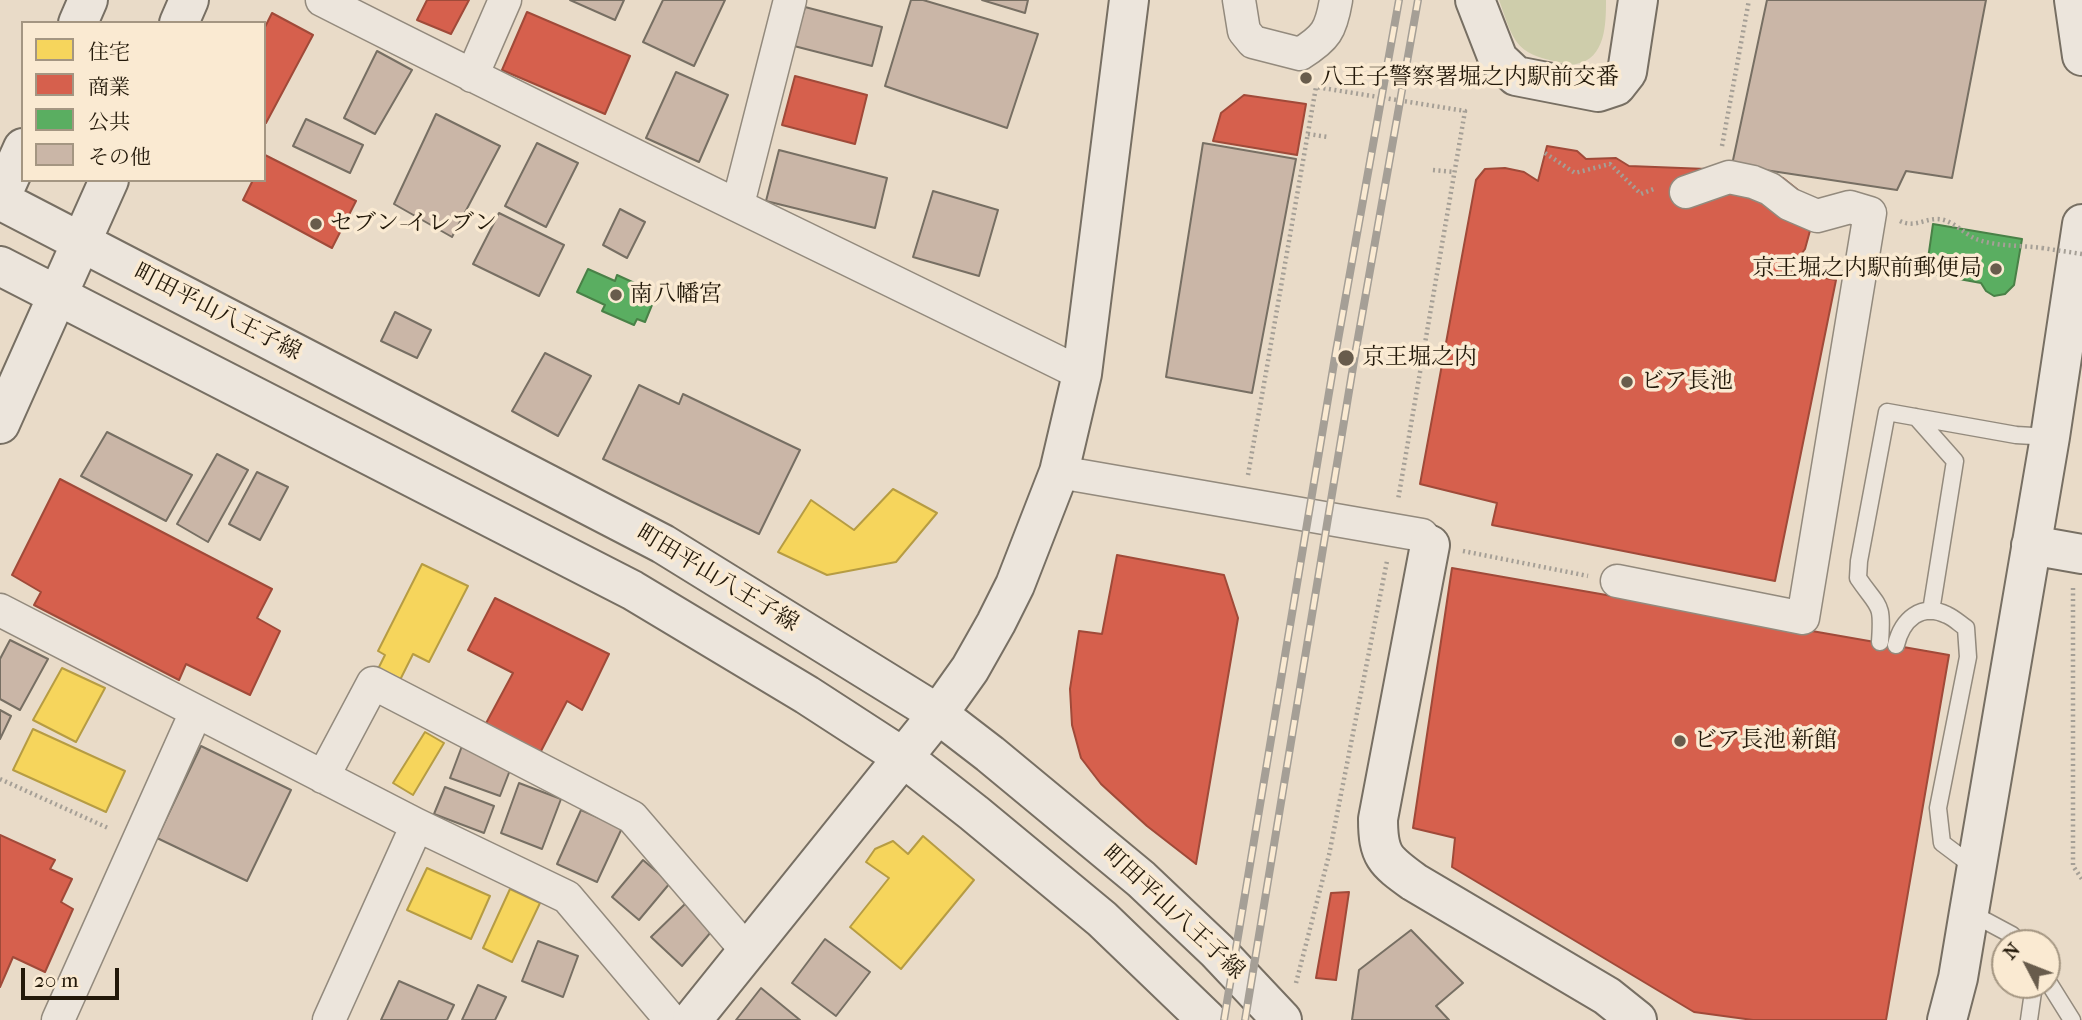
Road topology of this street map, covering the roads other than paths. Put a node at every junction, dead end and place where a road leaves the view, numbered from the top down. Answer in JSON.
{"nodes":[{"id":1,"x":88,"y":0,"type":"edge"},
{"id":2,"x":190,"y":0,"type":"edge"},
{"id":3,"x":323,"y":0,"type":"edge"},
{"id":4,"x":505,"y":0,"type":"edge"},
{"id":5,"x":790,"y":0,"type":"edge"},
{"id":6,"x":1129,"y":0,"type":"edge"},
{"id":7,"x":1239,"y":0,"type":"edge"},
{"id":8,"x":1475,"y":0,"type":"edge"},
{"id":9,"x":1638,"y":0,"type":"edge"},
{"id":10,"x":1328,"y":8,"type":"edge"},
{"id":11,"x":79,"y":21,"type":"edge"},
{"id":12,"x":180,"y":21,"type":"edge"},
{"id":13,"x":472,"y":76,"type":"junction"},
{"id":14,"x":21,"y":153,"type":"edge"},
{"id":15,"x":108,"y":182,"type":"edge"},
{"id":16,"x":1701,"y":186,"type":"road end"},
{"id":17,"x":0,"y":200,"type":"edge"},
{"id":18,"x":738,"y":204,"type":"junction"},
{"id":19,"x":2082,"y":224,"type":"edge"},
{"id":20,"x":81,"y":242,"type":"junction"},
{"id":21,"x":0,"y":266,"type":"edge"},
{"id":22,"x":58,"y":294,"type":"junction"},
{"id":23,"x":1082,"y":374,"type":"junction"},
{"id":24,"x":1916,"y":417,"type":"junction"},
{"id":25,"x":0,"y":424,"type":"edge"},
{"id":26,"x":2050,"y":437,"type":"junction"},
{"id":27,"x":1059,"y":472,"type":"junction"},
{"id":28,"x":1430,"y":545,"type":"joint"},
{"id":29,"x":2031,"y":545,"type":"junction"},
{"id":30,"x":2077,"y":567,"type":"edge"},
{"id":31,"x":1616,"y":581,"type":"road end"},
{"id":32,"x":0,"y":610,"type":"edge"},
{"id":33,"x":1931,"y":611,"type":"junction"},
{"id":34,"x":1880,"y":642,"type":"dead end"},
{"id":35,"x":1896,"y":645,"type":"dead end"},
{"id":36,"x":196,"y":712,"type":"junction"},
{"id":37,"x":938,"y":714,"type":"junction"},
{"id":38,"x":904,"y":758,"type":"junction"},
{"id":39,"x":323,"y":776,"type":"junction"},
{"id":40,"x":417,"y":825,"type":"junction"},
{"id":41,"x":1976,"y":868,"type":"junction"},
{"id":42,"x":1969,"y":912,"type":"junction"},
{"id":43,"x":2001,"y":929,"type":"edge"},
{"id":44,"x":748,"y":952,"type":"junction"},
{"id":45,"x":2033,"y":999,"type":"edge"},
{"id":46,"x":2059,"y":999,"type":"edge"},
{"id":47,"x":1199,"y":1016,"type":"edge"},
{"id":48,"x":58,"y":1020,"type":"edge"},
{"id":49,"x":329,"y":1020,"type":"edge"},
{"id":50,"x":671,"y":1020,"type":"edge"},
{"id":51,"x":691,"y":1020,"type":"edge"},
{"id":52,"x":1282,"y":1020,"type":"edge"},
{"id":53,"x":1637,"y":1020,"type":"edge"},
{"id":54,"x":1947,"y":1020,"type":"edge"},
{"id":55,"x":2029,"y":1020,"type":"edge"},
{"id":56,"x":2072,"y":1020,"type":"edge"}],
"edges":[{"from":1,"to":11,"type":"main road"},
{"from":2,"to":12,"type":"main road"},
{"from":3,"to":13,"type":"street"},
{"from":4,"to":13,"type":"street"},
{"from":5,"to":18,"type":"street"},
{"from":6,"to":23,"type":"main road"},
{"from":7,"to":10,"type":"street"},
{"from":8,"to":9,"type":"main road"},
{"from":13,"to":18,"type":"street"},
{"from":14,"to":17,"type":"main road"},
{"from":15,"to":20,"type":"main road"},
{"from":16,"to":31,"type":"street"},
{"from":17,"to":20,"type":"main road","name":"町田平山八王子線"},
{"from":18,"to":23,"type":"street"},
{"from":19,"to":26,"type":"main road"},
{"from":20,"to":22,"type":"main road"},
{"from":20,"to":37,"type":"main road","name":"町田平山八王子線"},
{"from":21,"to":22,"type":"main road"},
{"from":22,"to":25,"type":"main road"},
{"from":22,"to":38,"type":"main road"},
{"from":23,"to":27,"type":"main road"},
{"from":24,"to":26,"type":"lane"},
{"from":24,"to":33,"type":"lane"},
{"from":24,"to":34,"type":"lane"},
{"from":26,"to":29,"type":"main road"},
{"from":27,"to":28,"type":"street"},
{"from":27,"to":37,"type":"main road"},
{"from":28,"to":53,"type":"main road"},
{"from":29,"to":30,"type":"main road"},
{"from":29,"to":41,"type":"main road"},
{"from":32,"to":36,"type":"street"},
{"from":33,"to":35,"type":"lane"},
{"from":33,"to":41,"type":"lane"},
{"from":36,"to":39,"type":"street"},
{"from":36,"to":48,"type":"street"},
{"from":37,"to":38,"type":"main road"},
{"from":37,"to":52,"type":"main road","name":"町田平山八王子線"},
{"from":38,"to":44,"type":"main road"},
{"from":38,"to":47,"type":"main road"},
{"from":39,"to":40,"type":"street"},
{"from":39,"to":44,"type":"street"},
{"from":40,"to":49,"type":"street"},
{"from":40,"to":50,"type":"street"},
{"from":41,"to":42,"type":"main road"},
{"from":42,"to":43,"type":"lane"},
{"from":42,"to":54,"type":"main road"},
{"from":44,"to":51,"type":"main road"},
{"from":45,"to":55,"type":"lane"},
{"from":46,"to":56,"type":"lane"}]}
